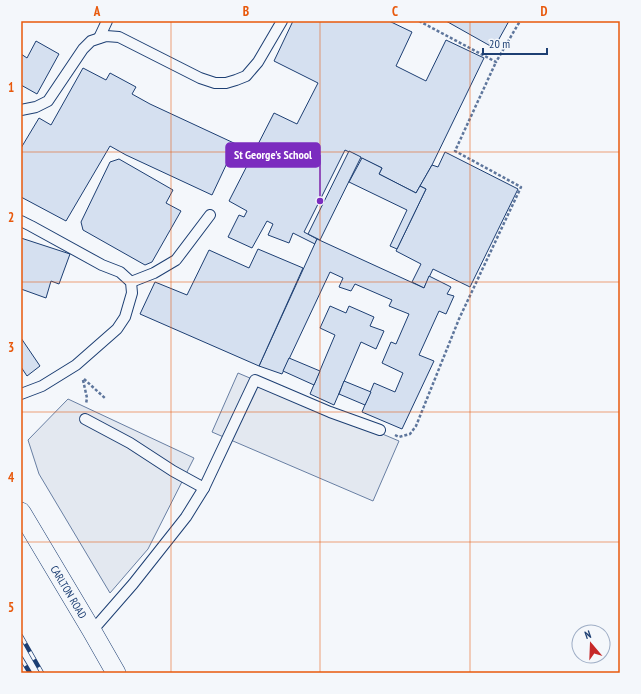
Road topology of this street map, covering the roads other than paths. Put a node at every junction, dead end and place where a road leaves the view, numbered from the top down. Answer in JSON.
{"nodes":[{"id":1,"x":107,"y":21,"type":"edge"},
{"id":2,"x":282,"y":21,"type":"edge"},
{"id":3,"x":99,"y":38,"type":"junction"},
{"id":4,"x":21,"y":110,"type":"edge"},
{"id":5,"x":210,"y":215,"type":"dead end"},
{"id":6,"x":21,"y":222,"type":"edge"},
{"id":7,"x":131,"y":282,"type":"junction"},
{"id":8,"x":21,"y":394,"type":"edge"},
{"id":9,"x":85,"y":418,"type":"road end"},
{"id":10,"x":380,"y":430,"type":"road end"},
{"id":11,"x":204,"y":488,"type":"junction"},
{"id":12,"x":21,"y":512,"type":"edge"},
{"id":13,"x":92,"y":631,"type":"junction"},
{"id":14,"x":116,"y":673,"type":"edge"}],
"edges":[{"from":1,"to":3,"type":"lane"},
{"from":2,"to":3,"type":"lane"},
{"from":3,"to":4,"type":"lane"},
{"from":5,"to":7,"type":"lane"},
{"from":6,"to":7,"type":"lane"},
{"from":7,"to":8,"type":"lane"},
{"from":9,"to":11,"type":"lane"},
{"from":10,"to":11,"type":"lane"},
{"from":11,"to":13,"type":"lane"},
{"from":12,"to":13,"type":"street","name":"CARLTON ROAD"},
{"from":13,"to":14,"type":"street","name":"CARLTON ROAD"}]}
